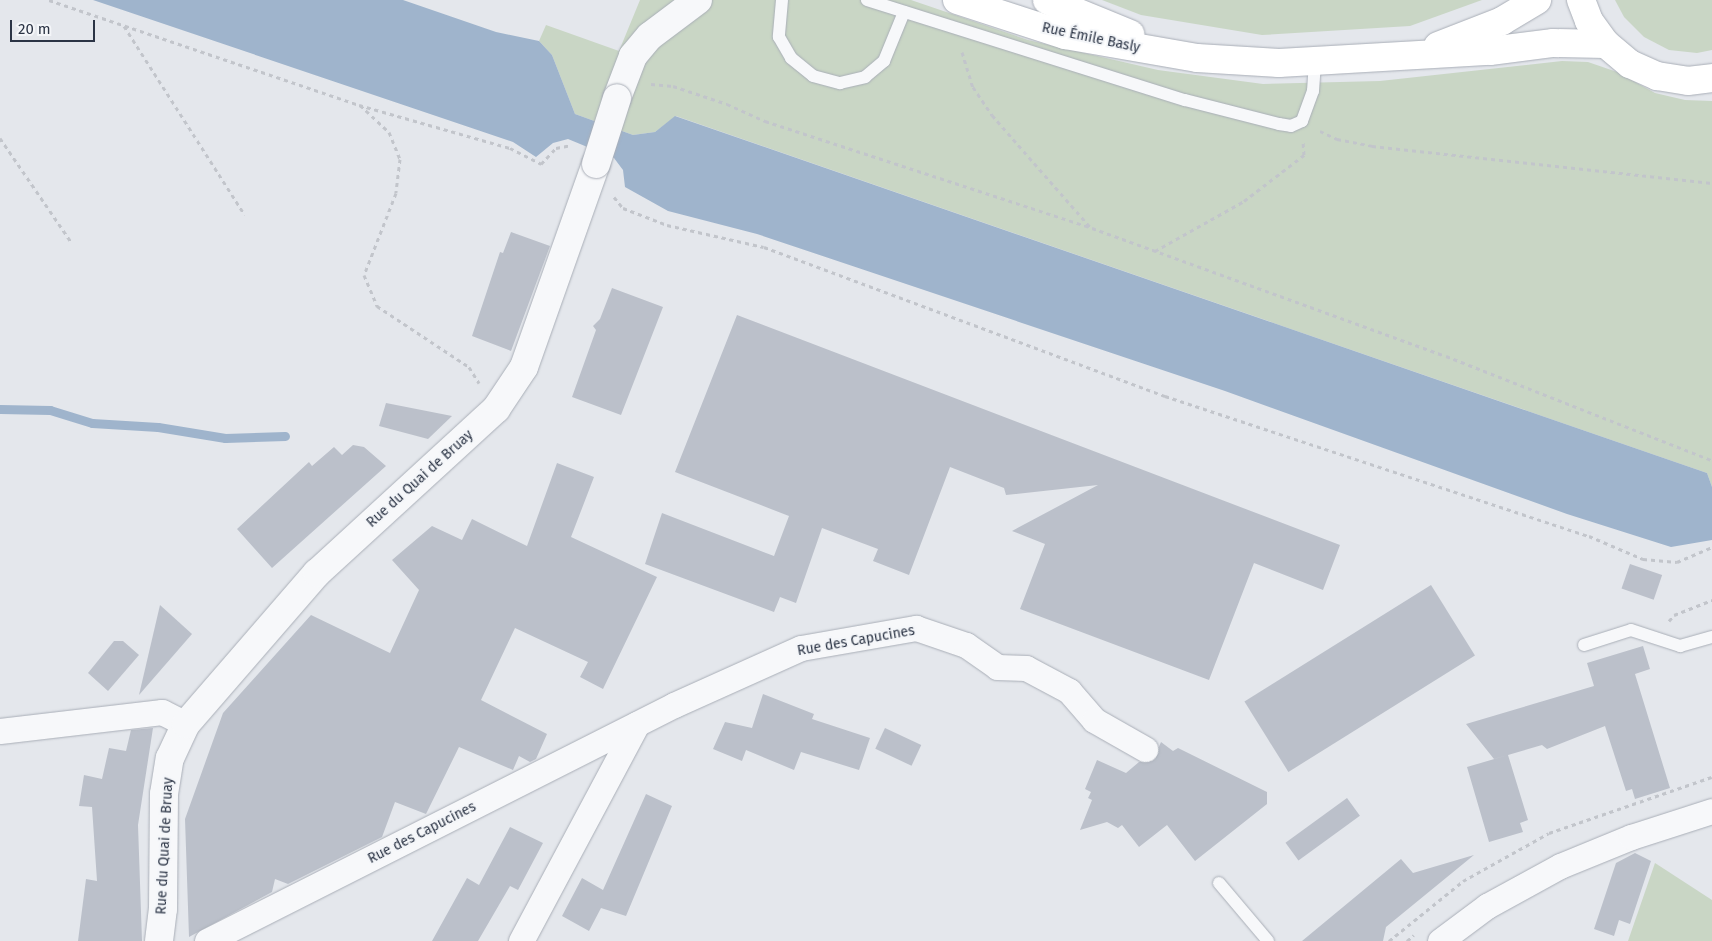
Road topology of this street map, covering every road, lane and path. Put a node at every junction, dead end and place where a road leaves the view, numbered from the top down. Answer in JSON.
{"nodes":[{"id":1,"x":50,"y":0,"type":"edge"},
{"id":2,"x":782,"y":0,"type":"edge"},
{"id":3,"x":867,"y":0,"type":"edge"},
{"id":4,"x":957,"y":0,"type":"edge"},
{"id":5,"x":1047,"y":0,"type":"edge"},
{"id":6,"x":1537,"y":0,"type":"edge"},
{"id":7,"x":1582,"y":0,"type":"edge"},
{"id":8,"x":693,"y":2,"type":"edge"},
{"id":9,"x":904,"y":12,"type":"junction"},
{"id":10,"x":123,"y":25,"type":"junction"},
{"id":11,"x":966,"y":31,"type":"junction"},
{"id":12,"x":1606,"y":44,"type":"junction"},
{"id":13,"x":1418,"y":54,"type":"junction"},
{"id":14,"x":1197,"y":58,"type":"junction"},
{"id":15,"x":1315,"y":62,"type":"junction"},
{"id":16,"x":1712,"y":78,"type":"edge"},
{"id":17,"x":620,"y":89,"type":"junction"},
{"id":18,"x":359,"y":105,"type":"junction"},
{"id":19,"x":1302,"y":121,"type":"junction"},
{"id":20,"x":0,"y":138,"type":"edge"},
{"id":21,"x":588,"y":156,"type":"junction"},
{"id":22,"x":1712,"y":183,"type":"edge"},
{"id":23,"x":610,"y":191,"type":"dead end"},
{"id":24,"x":245,"y":214,"type":"dead end"},
{"id":25,"x":1092,"y":228,"type":"junction"},
{"id":26,"x":72,"y":243,"type":"dead end"},
{"id":27,"x":1155,"y":251,"type":"junction"},
{"id":28,"x":496,"y":409,"type":"junction"},
{"id":29,"x":1712,"y":460,"type":"edge"},
{"id":30,"x":1712,"y":547,"type":"edge"},
{"id":31,"x":1712,"y":600,"type":"edge"},
{"id":32,"x":1656,"y":636,"type":"junction"},
{"id":33,"x":1712,"y":637,"type":"edge"},
{"id":34,"x":1584,"y":645,"type":"dead end"},
{"id":35,"x":186,"y":724,"type":"junction"},
{"id":36,"x":637,"y":724,"type":"junction"},
{"id":37,"x":0,"y":731,"type":"edge"},
{"id":38,"x":1145,"y":749,"type":"dead end"},
{"id":39,"x":1712,"y":811,"type":"edge"},
{"id":40,"x":1220,"y":882,"type":"dead end"},
{"id":41,"x":159,"y":941,"type":"edge"},
{"id":42,"x":207,"y":941,"type":"edge"},
{"id":43,"x":521,"y":941,"type":"edge"},
{"id":44,"x":1268,"y":941,"type":"edge"},
{"id":45,"x":1440,"y":941,"type":"edge"}],
"edges":[{"from":1,"to":10,"type":"path"},
{"from":2,"to":9,"type":"lane"},
{"from":3,"to":9,"type":"lane"},
{"from":4,"to":14,"type":"main road","name":"Rue Émile Basly"},
{"from":5,"to":14,"type":"main road","name":"Rue Émile Basly"},
{"from":6,"to":13,"type":"main road"},
{"from":7,"to":12,"type":"main road"},
{"from":8,"to":17,"type":"street","name":"Rue du Quai de Bruay"},
{"from":9,"to":11,"type":"lane"},
{"from":10,"to":18,"type":"path"},
{"from":10,"to":24,"type":"path"},
{"from":11,"to":19,"type":"lane"},
{"from":11,"to":25,"type":"path"},
{"from":12,"to":13,"type":"main road"},
{"from":12,"to":16,"type":"main road"},
{"from":13,"to":15,"type":"main road","name":"Rue Émile Basly"},
{"from":14,"to":15,"type":"main road","name":"Rue Émile Basly"},
{"from":15,"to":19,"type":"lane"},
{"from":17,"to":21,"type":"street","name":"Rue du Quai de Bruay","bridge":true},
{"from":17,"to":25,"type":"path"},
{"from":18,"to":21,"type":"path"},
{"from":18,"to":28,"type":"path"},
{"from":19,"to":22,"type":"path"},
{"from":19,"to":27,"type":"path"},
{"from":20,"to":26,"type":"path"},
{"from":21,"to":28,"type":"street","name":"Rue du Quai de Bruay"},
{"from":23,"to":30,"type":"path"},
{"from":25,"to":27,"type":"path"},
{"from":27,"to":29,"type":"path"},
{"from":28,"to":35,"type":"street","name":"Rue du Quai de Bruay"},
{"from":31,"to":32,"type":"path"},
{"from":32,"to":33,"type":"lane"},
{"from":32,"to":34,"type":"lane"},
{"from":35,"to":37,"type":"street"},
{"from":35,"to":41,"type":"street","name":"Rue du Quai de Bruay"},
{"from":36,"to":38,"type":"street","name":"Rue des Capucines"},
{"from":36,"to":42,"type":"street","name":"Rue des Capucines"},
{"from":36,"to":43,"type":"street"},
{"from":39,"to":45,"type":"street"},
{"from":40,"to":44,"type":"lane"}]}
